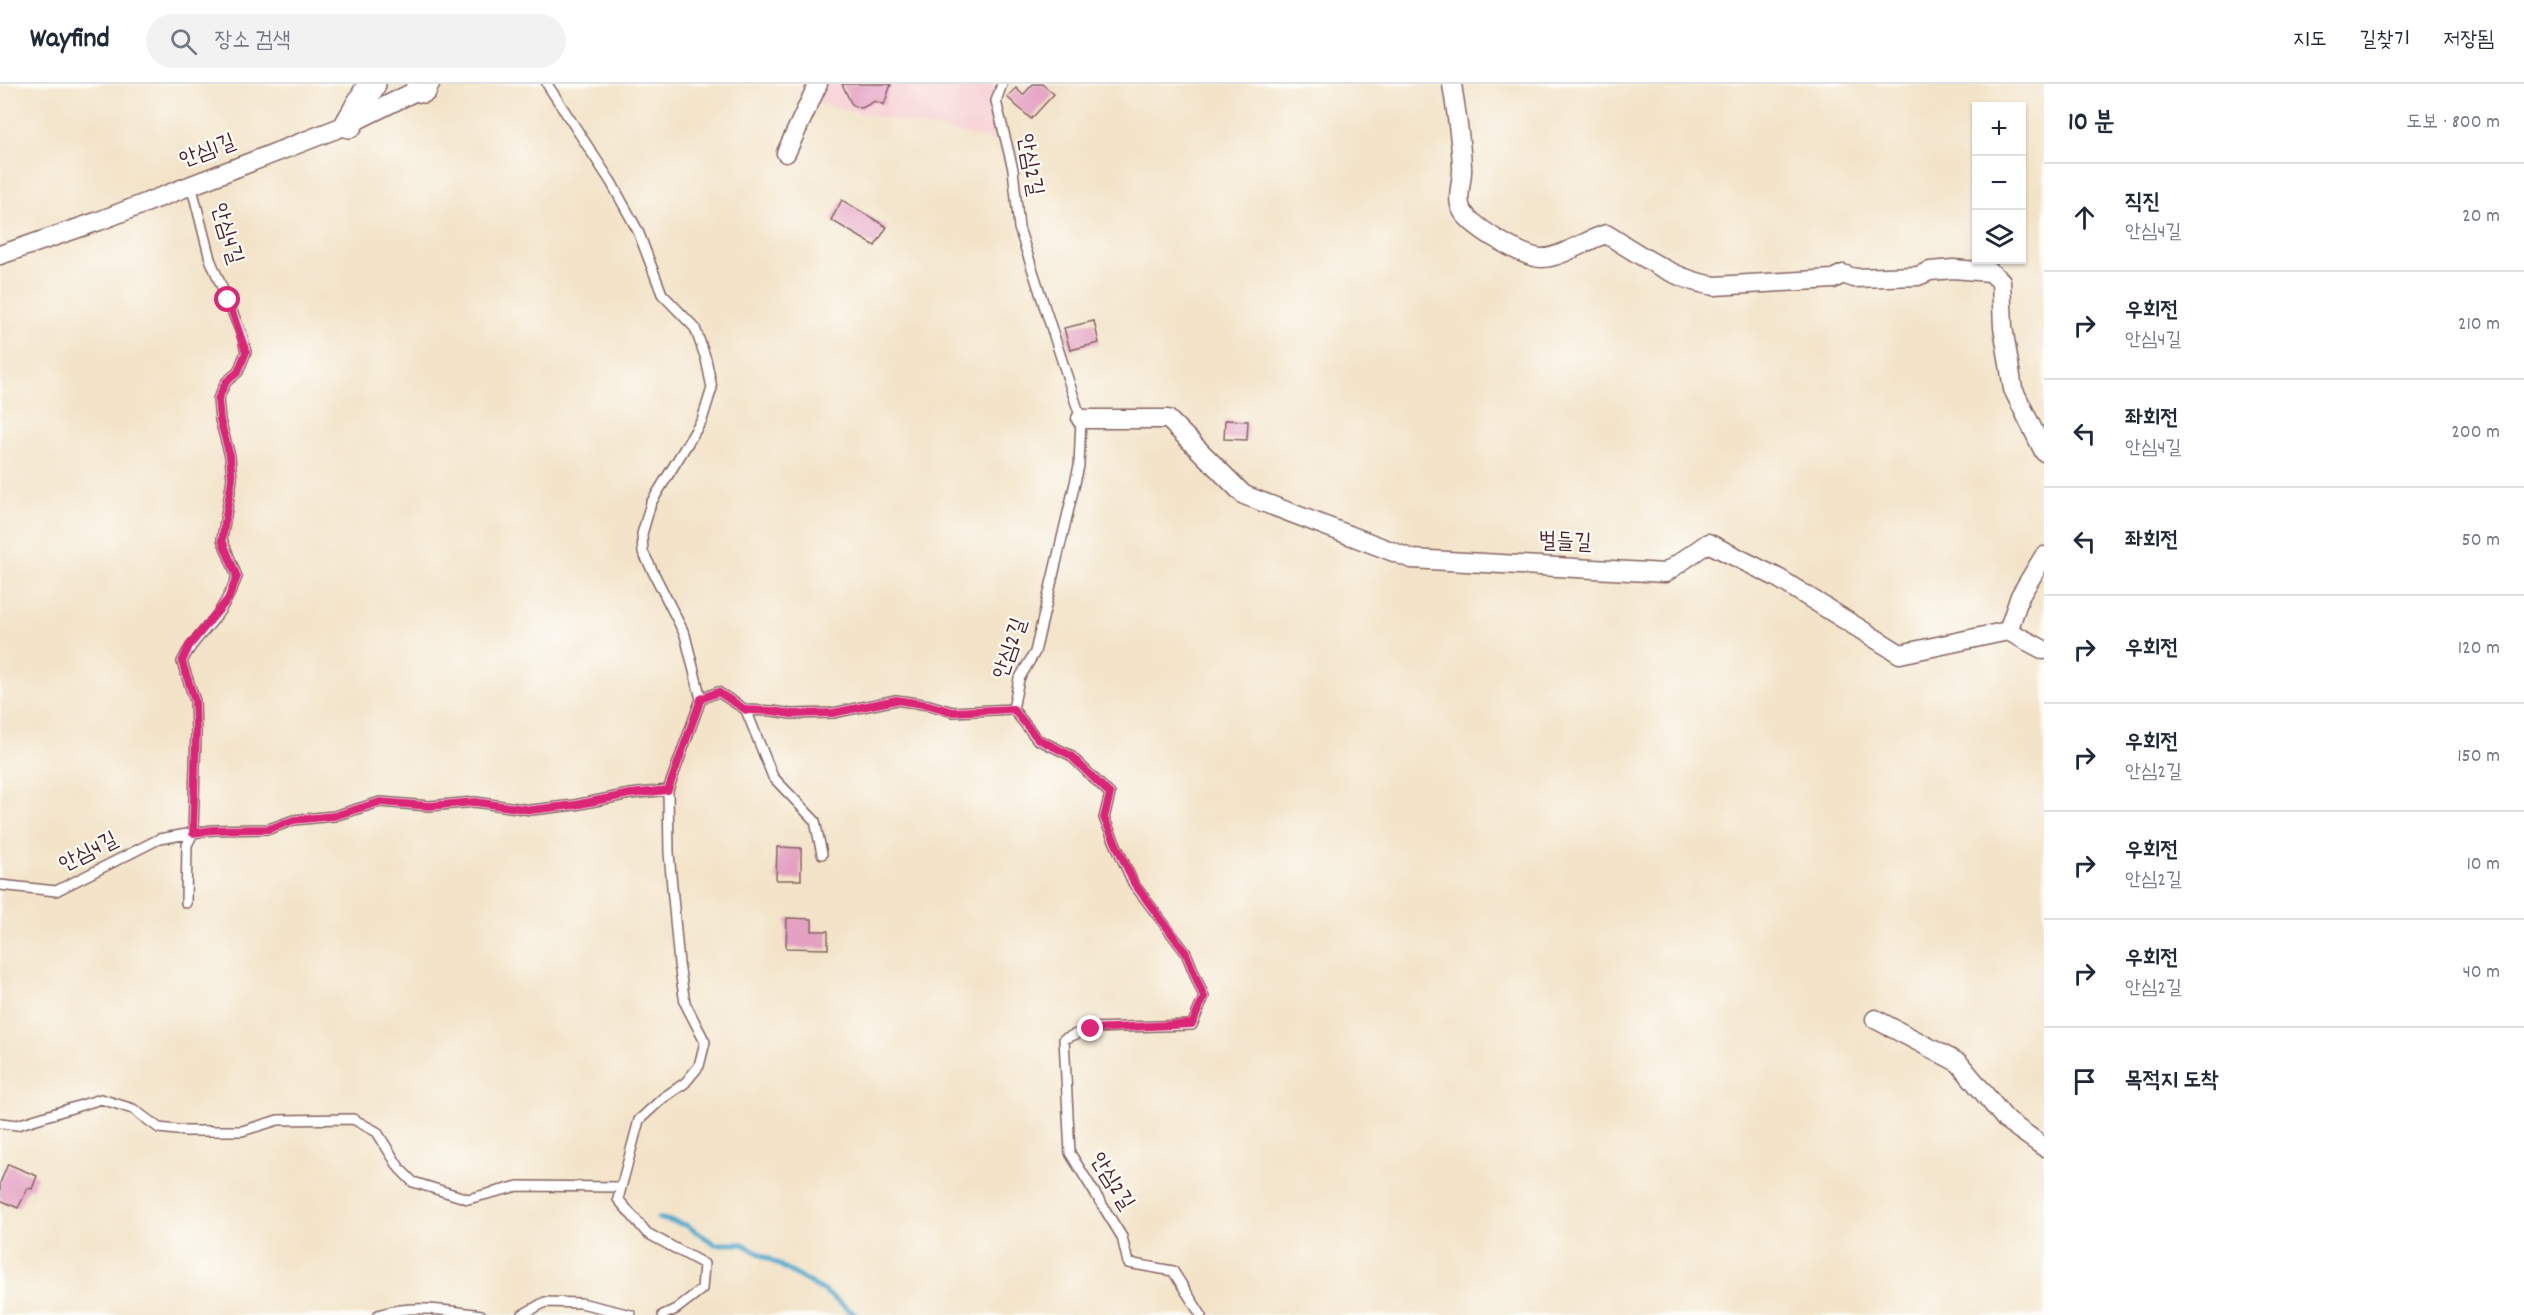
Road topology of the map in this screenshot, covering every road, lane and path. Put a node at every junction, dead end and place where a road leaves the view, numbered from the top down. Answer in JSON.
{"nodes":[{"id":1,"x":372,"y":84,"type":"edge"},
{"id":2,"x":547,"y":84,"type":"edge"},
{"id":3,"x":818,"y":84,"type":"edge"},
{"id":4,"x":1002,"y":84,"type":"edge"},
{"id":5,"x":1452,"y":84,"type":"edge"},
{"id":6,"x":424,"y":86,"type":"edge"},
{"id":7,"x":349,"y":124,"type":"junction"},
{"id":8,"x":786,"y":153,"type":"dead end"},
{"id":9,"x":191,"y":184,"type":"junction"},
{"id":10,"x":0,"y":255,"type":"edge"},
{"id":11,"x":1081,"y":419,"type":"junction"},
{"id":12,"x":2044,"y":452,"type":"edge"},
{"id":13,"x":2044,"y":556,"type":"edge"},
{"id":14,"x":2008,"y":630,"type":"junction"},
{"id":15,"x":2044,"y":650,"type":"edge"},
{"id":16,"x":701,"y":699,"type":"junction"},
{"id":17,"x":1013,"y":709,"type":"junction"},
{"id":18,"x":746,"y":710,"type":"junction"},
{"id":19,"x":668,"y":790,"type":"junction"},
{"id":20,"x":193,"y":833,"type":"junction"},
{"id":21,"x":822,"y":854,"type":"dead end"},
{"id":22,"x":0,"y":885,"type":"edge"},
{"id":23,"x":186,"y":903,"type":"dead end"},
{"id":24,"x":1875,"y":1019,"type":"dead end"},
{"id":25,"x":0,"y":1123,"type":"edge"},
{"id":26,"x":2044,"y":1147,"type":"edge"},
{"id":27,"x":620,"y":1187,"type":"junction"},
{"id":28,"x":378,"y":1315,"type":"edge"},
{"id":29,"x":481,"y":1315,"type":"edge"},
{"id":30,"x":522,"y":1315,"type":"edge"},
{"id":31,"x":631,"y":1315,"type":"edge"},
{"id":32,"x":663,"y":1315,"type":"edge"},
{"id":33,"x":1201,"y":1315,"type":"edge"}],
"edges":[{"from":1,"to":7,"type":"street"},
{"from":2,"to":16,"type":"lane"},
{"from":3,"to":8,"type":"street"},
{"from":4,"to":11,"type":"lane","name":"안심2길"},
{"from":5,"to":12,"type":"street"},
{"from":6,"to":7,"type":"street","name":"안심1길"},
{"from":7,"to":9,"type":"street","name":"안심1길"},
{"from":9,"to":10,"type":"street","name":"안심1길"},
{"from":9,"to":20,"type":"lane","name":"안심4길"},
{"from":11,"to":14,"type":"street","name":"벌들길"},
{"from":11,"to":17,"type":"lane","name":"안심2길"},
{"from":13,"to":14,"type":"street"},
{"from":14,"to":15,"type":"street"},
{"from":16,"to":18,"type":"lane"},
{"from":16,"to":19,"type":"lane"},
{"from":17,"to":18,"type":"lane"},
{"from":17,"to":33,"type":"lane","name":"안심2길"},
{"from":18,"to":21,"type":"lane"},
{"from":19,"to":20,"type":"lane","name":"안심4길"},
{"from":19,"to":27,"type":"lane"},
{"from":20,"to":22,"type":"lane","name":"안심4길"},
{"from":20,"to":23,"type":"lane"},
{"from":24,"to":26,"type":"street"},
{"from":25,"to":27,"type":"lane"},
{"from":27,"to":32,"type":"lane"},
{"from":28,"to":29,"type":"lane"},
{"from":30,"to":31,"type":"lane"}]}
